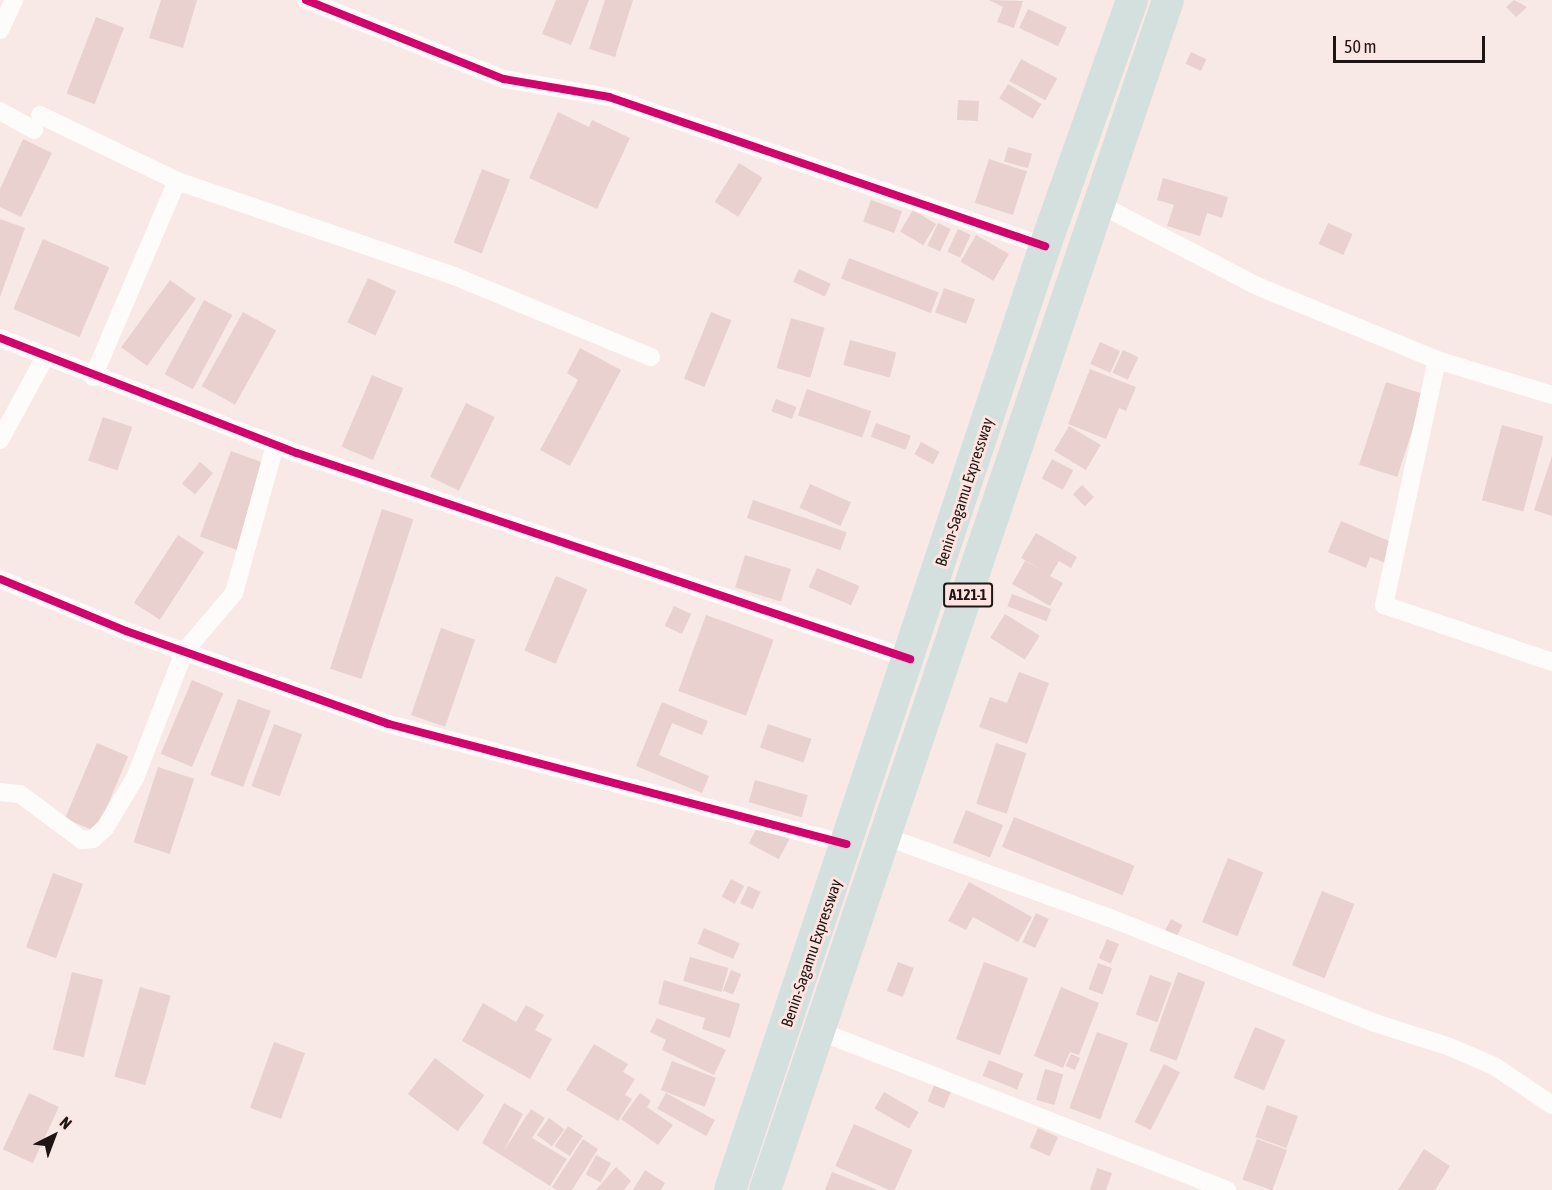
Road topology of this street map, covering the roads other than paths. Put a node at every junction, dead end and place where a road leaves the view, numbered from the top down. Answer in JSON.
{"nodes":[{"id":1,"x":14,"y":0,"type":"edge"},
{"id":2,"x":306,"y":0,"type":"edge"},
{"id":3,"x":1132,"y":0,"type":"edge"},
{"id":4,"x":1168,"y":0,"type":"edge"},
{"id":5,"x":0,"y":30,"type":"edge"},
{"id":6,"x":0,"y":111,"type":"edge"},
{"id":7,"x":177,"y":181,"type":"junction"},
{"id":8,"x":1099,"y":204,"type":"junction"},
{"id":9,"x":1045,"y":246,"type":"junction"},
{"id":10,"x":0,"y":338,"type":"edge"},
{"id":11,"x":45,"y":357,"type":"junction"},
{"id":12,"x":651,"y":357,"type":"dead end"},
{"id":13,"x":1437,"y":360,"type":"junction"},
{"id":14,"x":93,"y":377,"type":"junction"},
{"id":15,"x":1552,"y":395,"type":"edge"},
{"id":16,"x":0,"y":440,"type":"edge"},
{"id":17,"x":275,"y":445,"type":"junction"},
{"id":18,"x":0,"y":579,"type":"edge"},
{"id":19,"x":184,"y":652,"type":"junction"},
{"id":20,"x":910,"y":659,"type":"junction"},
{"id":21,"x":1552,"y":662,"type":"edge"},
{"id":22,"x":0,"y":792,"type":"edge"},
{"id":23,"x":887,"y":837,"type":"junction"},
{"id":24,"x":847,"y":844,"type":"junction"},
{"id":25,"x":819,"y":1031,"type":"junction"},
{"id":26,"x":1552,"y":1105,"type":"edge"},
{"id":27,"x":730,"y":1190,"type":"edge"},
{"id":28,"x":765,"y":1190,"type":"edge"},
{"id":29,"x":1227,"y":1190,"type":"edge"}],
"edges":[{"from":1,"to":5,"type":"street"},
{"from":2,"to":9,"type":"street"},
{"from":3,"to":9,"type":"highway","name":"Benin-Sagamu Expressway","number":"A121-1"},
{"from":4,"to":8,"type":"highway","number":"A121-1"},
{"from":6,"to":7,"type":"street"},
{"from":7,"to":12,"type":"street"},
{"from":7,"to":14,"type":"street"},
{"from":8,"to":13,"type":"street"},
{"from":8,"to":23,"type":"highway","number":"A121-1"},
{"from":9,"to":20,"type":"highway","name":"Benin-Sagamu Expressway","number":"A121-1"},
{"from":10,"to":11,"type":"street"},
{"from":11,"to":14,"type":"street"},
{"from":11,"to":16,"type":"street"},
{"from":13,"to":15,"type":"street"},
{"from":13,"to":21,"type":"street"},
{"from":14,"to":17,"type":"street"},
{"from":17,"to":19,"type":"street"},
{"from":17,"to":20,"type":"street"},
{"from":18,"to":19,"type":"street"},
{"from":19,"to":22,"type":"street"},
{"from":19,"to":24,"type":"street"},
{"from":20,"to":24,"type":"highway","name":"Benin-Sagamu Expressway","number":"A121-1"},
{"from":23,"to":25,"type":"highway","number":"A121-1"},
{"from":23,"to":26,"type":"street"},
{"from":24,"to":27,"type":"highway","name":"Benin-Sagamu Expressway","number":"A121-1"},
{"from":25,"to":28,"type":"highway","number":"A121-1"},
{"from":25,"to":29,"type":"street"}]}
